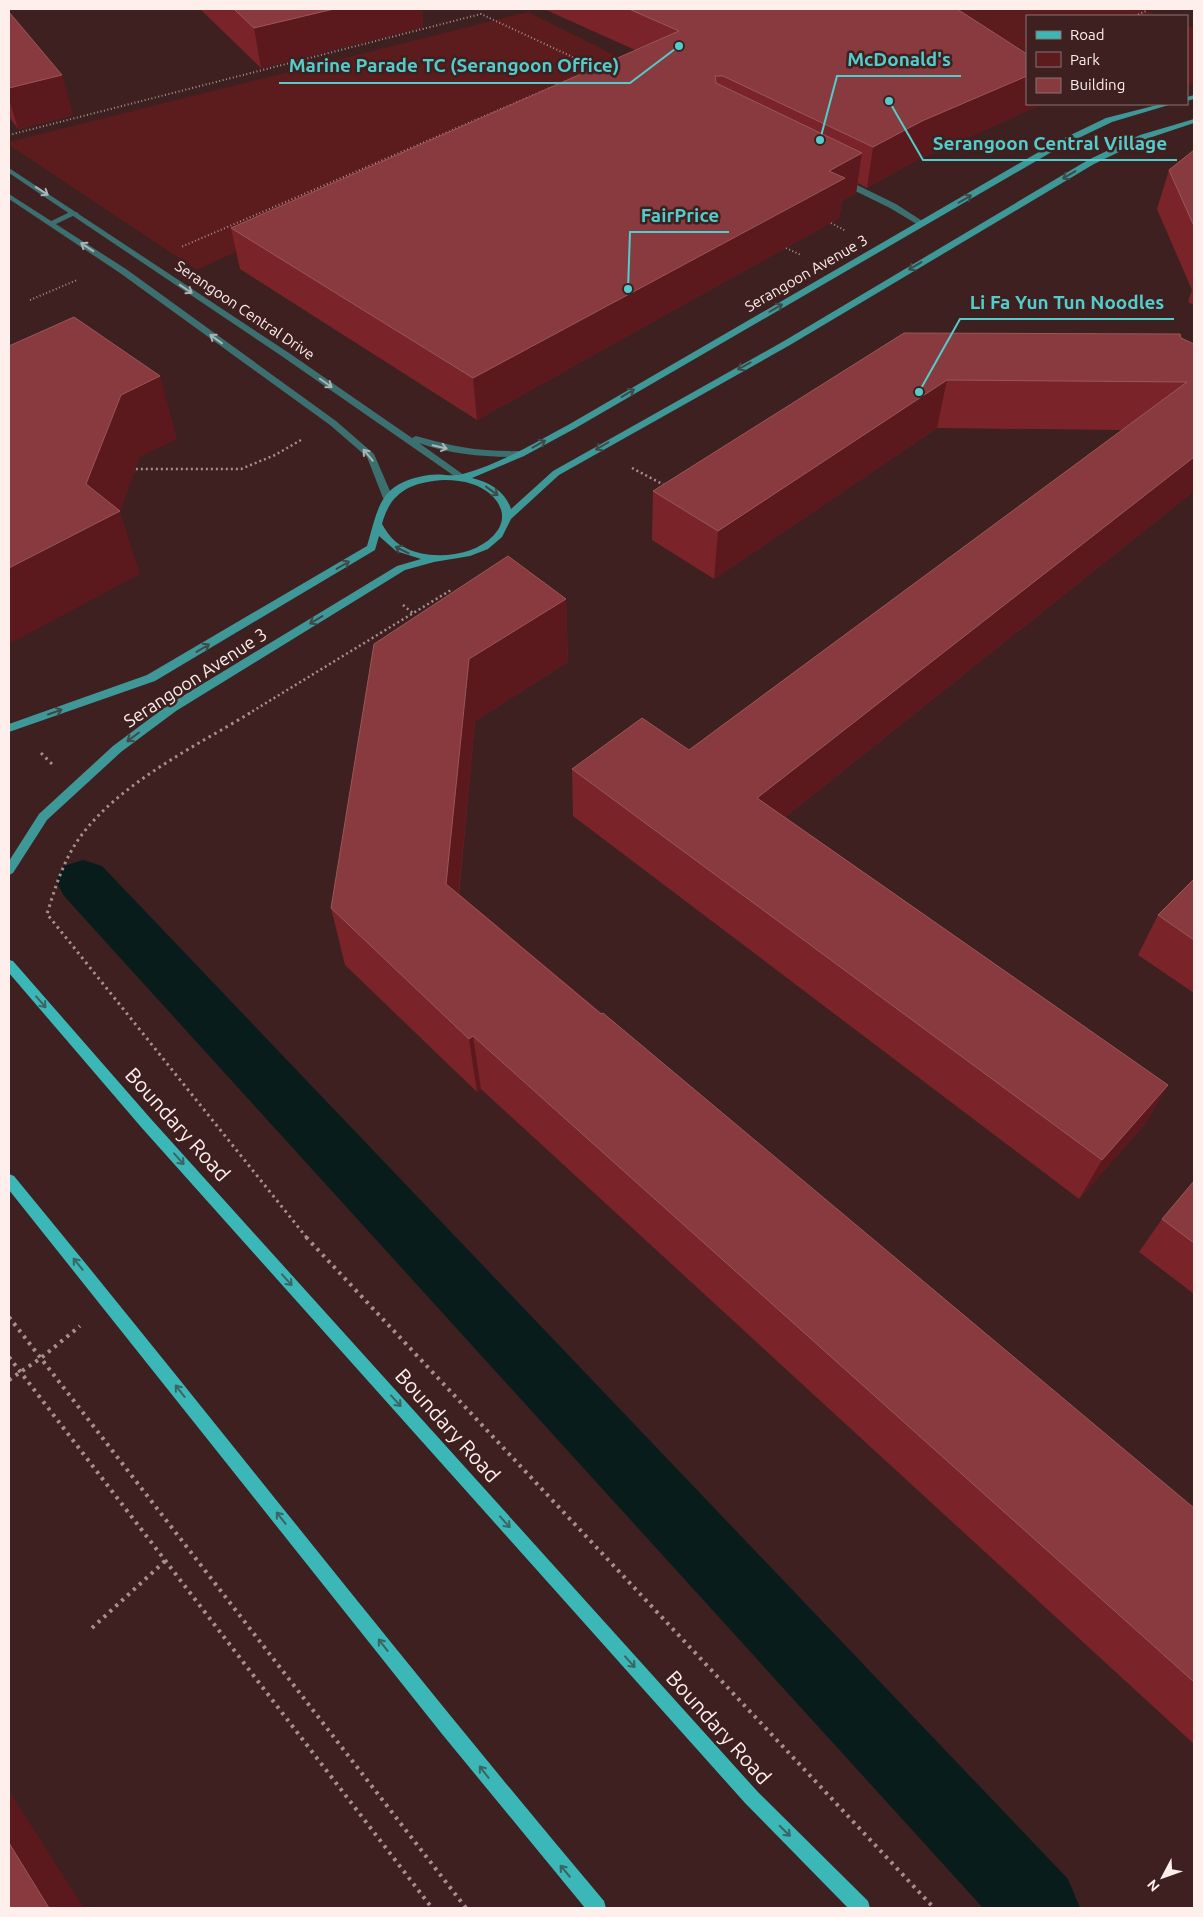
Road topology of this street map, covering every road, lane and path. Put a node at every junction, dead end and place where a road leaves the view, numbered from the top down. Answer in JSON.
{"nodes":[{"id":1,"x":1146,"y":11,"type":"dead end"},
{"id":2,"x":1137,"y":15,"type":"edge"},
{"id":3,"x":1164,"y":105,"type":"edge"},
{"id":4,"x":1194,"y":121,"type":"edge"},
{"id":5,"x":9,"y":135,"type":"edge"},
{"id":6,"x":9,"y":170,"type":"edge"},
{"id":7,"x":832,"y":176,"type":"edge"},
{"id":8,"x":9,"y":196,"type":"edge"},
{"id":9,"x":75,"y":213,"type":"junction"},
{"id":10,"x":50,"y":223,"type":"junction"},
{"id":11,"x":831,"y":224,"type":"edge"},
{"id":12,"x":923,"y":224,"type":"junction"},
{"id":13,"x":838,"y":228,"type":"dead end"},
{"id":14,"x":180,"y":247,"type":"dead end"},
{"id":15,"x":786,"y":248,"type":"edge"},
{"id":16,"x":794,"y":252,"type":"dead end"},
{"id":17,"x":78,"y":280,"type":"dead end"},
{"id":18,"x":30,"y":300,"type":"dead end"},
{"id":19,"x":395,"y":430,"type":"junction"},
{"id":20,"x":302,"y":440,"type":"dead end"},
{"id":21,"x":521,"y":454,"type":"junction"},
{"id":22,"x":624,"y":464,"type":"dead end"},
{"id":23,"x":132,"y":475,"type":"dead end"},
{"id":24,"x":463,"y":478,"type":"junction"},
{"id":25,"x":672,"y":489,"type":"edge"},
{"id":26,"x":388,"y":498,"type":"junction"},
{"id":27,"x":508,"y":517,"type":"junction"},
{"id":28,"x":378,"y":525,"type":"junction"},
{"id":29,"x":436,"y":559,"type":"junction"},
{"id":30,"x":453,"y":589,"type":"dead end"},
{"id":31,"x":9,"y":728,"type":"edge"},
{"id":32,"x":9,"y":870,"type":"edge"},
{"id":33,"x":9,"y":965,"type":"edge"},
{"id":34,"x":9,"y":1180,"type":"edge"},
{"id":35,"x":109,"y":1302,"type":"junction"},
{"id":36,"x":9,"y":1317,"type":"edge"},
{"id":37,"x":9,"y":1357,"type":"edge"},
{"id":38,"x":41,"y":1358,"type":"junction"},
{"id":39,"x":20,"y":1371,"type":"junction"},
{"id":40,"x":9,"y":1380,"type":"edge"},
{"id":41,"x":165,"y":1561,"type":"junction"},
{"id":42,"x":92,"y":1628,"type":"dead end"},
{"id":43,"x":432,"y":1908,"type":"edge"},
{"id":44,"x":466,"y":1908,"type":"edge"},
{"id":45,"x":596,"y":1908,"type":"edge"},
{"id":46,"x":861,"y":1908,"type":"edge"},
{"id":47,"x":934,"y":1908,"type":"edge"}],
"edges":[{"from":1,"to":2,"type":"path"},
{"from":12,"to":3,"type":"street","name":"Serangoon Avenue 3","one_way":true},
{"from":4,"to":27,"type":"street","name":"Serangoon Avenue 3","one_way":true},
{"from":5,"to":14,"type":"path"},
{"from":6,"to":9,"type":"street","name":"Serangoon Central Drive","one_way":true},
{"from":7,"to":12,"type":"street"},
{"from":8,"to":10,"type":"street"},
{"from":9,"to":10,"type":"street"},
{"from":9,"to":19,"type":"street","name":"Serangoon Central Drive","one_way":true},
{"from":26,"to":10,"type":"street","one_way":true},
{"from":11,"to":13,"type":"path"},
{"from":21,"to":12,"type":"street","name":"Serangoon Avenue 3","one_way":true},
{"from":15,"to":16,"type":"path"},
{"from":17,"to":18,"type":"path"},
{"from":19,"to":21,"type":"street","one_way":true},
{"from":19,"to":24,"type":"street","name":"Serangoon Central Drive"},
{"from":20,"to":23,"type":"path"},
{"from":21,"to":24,"type":"street","name":"Serangoon Avenue 3"},
{"from":22,"to":25,"type":"path"},
{"from":24,"to":26,"type":"street","name":"Serangoon Avenue 3"},
{"from":24,"to":27,"type":"street","name":"Serangoon Avenue 3","one_way":true},
{"from":26,"to":28,"type":"street","name":"Serangoon Avenue 3"},
{"from":27,"to":29,"type":"street","name":"Serangoon Avenue 3"},
{"from":29,"to":28,"type":"street","name":"Serangoon Avenue 3","one_way":true},
{"from":31,"to":28,"type":"street","name":"Serangoon Avenue 3","one_way":true},
{"from":29,"to":32,"type":"street","name":"Serangoon Avenue 3","one_way":true},
{"from":30,"to":47,"type":"path"},
{"from":33,"to":46,"type":"main road","name":"Boundary Road","one_way":true},
{"from":35,"to":34,"type":"main road","one_way":true},
{"from":35,"to":38,"type":"path"},
{"from":45,"to":35,"type":"main road","one_way":true},
{"from":36,"to":38,"type":"path"},
{"from":37,"to":39,"type":"path"},
{"from":38,"to":39,"type":"path"},
{"from":38,"to":44,"type":"path"},
{"from":39,"to":40,"type":"path"},
{"from":39,"to":41,"type":"path"},
{"from":41,"to":42,"type":"path"},
{"from":41,"to":43,"type":"path"}]}
